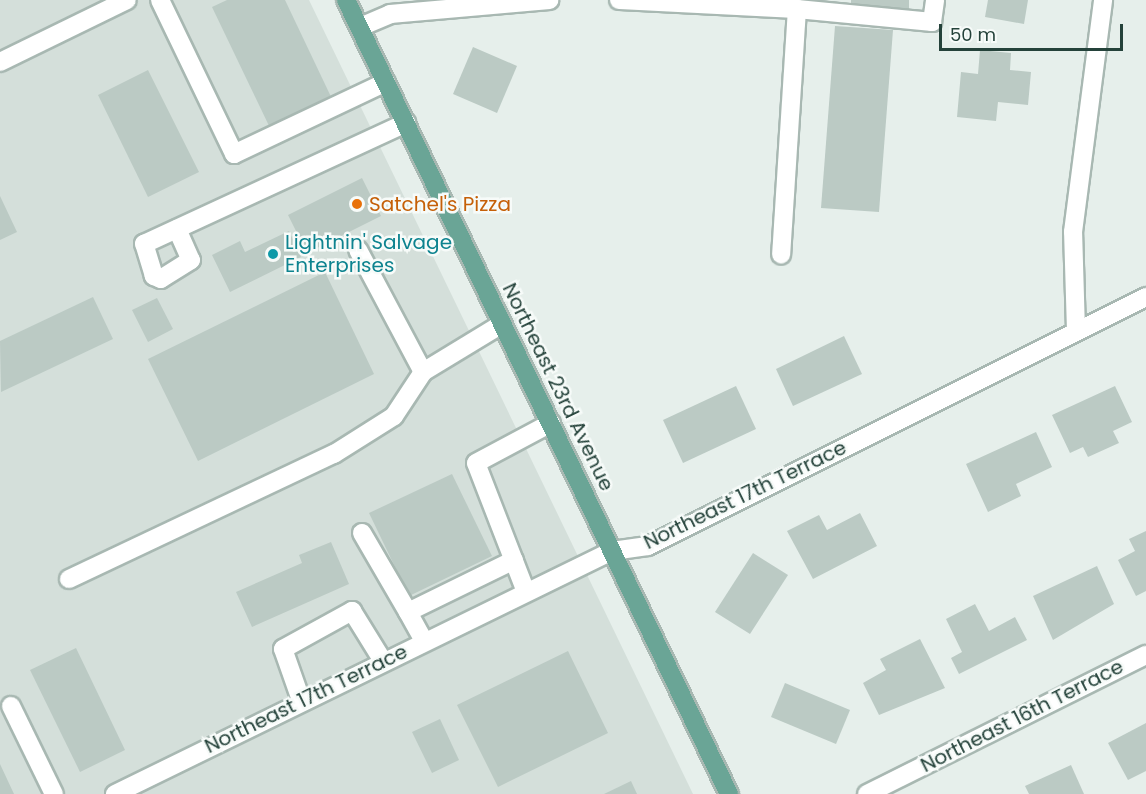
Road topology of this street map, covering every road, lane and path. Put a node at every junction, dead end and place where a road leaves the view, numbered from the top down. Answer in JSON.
{"nodes":[{"id":1,"x":127,"y":0,"type":"edge"},
{"id":2,"x":160,"y":0,"type":"edge"},
{"id":3,"x":346,"y":0,"type":"edge"},
{"id":4,"x":549,"y":0,"type":"edge"},
{"id":5,"x":619,"y":0,"type":"edge"},
{"id":6,"x":935,"y":0,"type":"edge"},
{"id":7,"x":1103,"y":0,"type":"edge"},
{"id":8,"x":507,"y":2,"type":"edge"},
{"id":9,"x":809,"y":6,"type":"edge"},
{"id":10,"x":360,"y":27,"type":"junction"},
{"id":11,"x":0,"y":62,"type":"edge"},
{"id":12,"x":386,"y":82,"type":"junction"},
{"id":13,"x":406,"y":123,"type":"junction"},
{"id":14,"x":177,"y":229,"type":"dead end"},
{"id":15,"x":358,"y":250,"type":"dead end"},
{"id":16,"x":781,"y":254,"type":"dead end"},
{"id":17,"x":1146,"y":297,"type":"edge"},
{"id":18,"x":502,"y":324,"type":"junction"},
{"id":19,"x":1076,"y":331,"type":"junction"},
{"id":20,"x":423,"y":372,"type":"junction"},
{"id":21,"x":550,"y":423,"type":"junction"},
{"id":22,"x":362,"y":533,"type":"dead end"},
{"id":23,"x":612,"y":550,"type":"junction"},
{"id":24,"x":514,"y":560,"type":"junction"},
{"id":25,"x":69,"y":579,"type":"dead end"},
{"id":26,"x":526,"y":592,"type":"junction"},
{"id":27,"x":408,"y":612,"type":"junction"},
{"id":28,"x":424,"y":641,"type":"junction"},
{"id":29,"x":1146,"y":655,"type":"edge"},
{"id":30,"x":383,"y":661,"type":"junction"},
{"id":31,"x":301,"y":700,"type":"junction"},
{"id":32,"x":11,"y":706,"type":"dead end"},
{"id":33,"x":54,"y":794,"type":"edge"},
{"id":34,"x":115,"y":794,"type":"edge"},
{"id":35,"x":729,"y":794,"type":"edge"},
{"id":36,"x":867,"y":794,"type":"edge"}],
"edges":[{"from":1,"to":11,"type":"street"},
{"from":2,"to":12,"type":"street"},
{"from":3,"to":10,"type":"main road","name":"Northeast 23rd Avenue"},
{"from":4,"to":8,"type":"street"},
{"from":5,"to":9,"type":"street"},
{"from":6,"to":9,"type":"street"},
{"from":7,"to":19,"type":"street"},
{"from":8,"to":10,"type":"street"},
{"from":9,"to":16,"type":"street"},
{"from":10,"to":12,"type":"main road","name":"Northeast 23rd Avenue"},
{"from":12,"to":13,"type":"main road","name":"Northeast 23rd Avenue"},
{"from":13,"to":14,"type":"street"},
{"from":13,"to":18,"type":"main road","name":"Northeast 23rd Avenue"},
{"from":15,"to":20,"type":"street"},
{"from":17,"to":19,"type":"street","name":"Northeast 17th Terrace"},
{"from":18,"to":20,"type":"street"},
{"from":18,"to":21,"type":"main road","name":"Northeast 23rd Avenue"},
{"from":19,"to":23,"type":"street","name":"Northeast 17th Terrace"},
{"from":20,"to":25,"type":"street"},
{"from":21,"to":23,"type":"main road","name":"Northeast 23rd Avenue"},
{"from":21,"to":24,"type":"street"},
{"from":22,"to":27,"type":"street"},
{"from":23,"to":26,"type":"street","name":"Northeast 17th Terrace"},
{"from":23,"to":35,"type":"main road","name":"Northeast 23rd Avenue"},
{"from":24,"to":26,"type":"street"},
{"from":24,"to":27,"type":"street"},
{"from":26,"to":28,"type":"street","name":"Northeast 17th Terrace"},
{"from":27,"to":28,"type":"street"},
{"from":28,"to":30,"type":"street","name":"Northeast 17th Terrace"},
{"from":29,"to":36,"type":"street","name":"Northeast 16th Terrace"},
{"from":30,"to":31,"type":"street","name":"Northeast 17th Terrace"},
{"from":30,"to":31,"type":"street"},
{"from":31,"to":34,"type":"street","name":"Northeast 17th Terrace"},
{"from":32,"to":33,"type":"street"}]}
